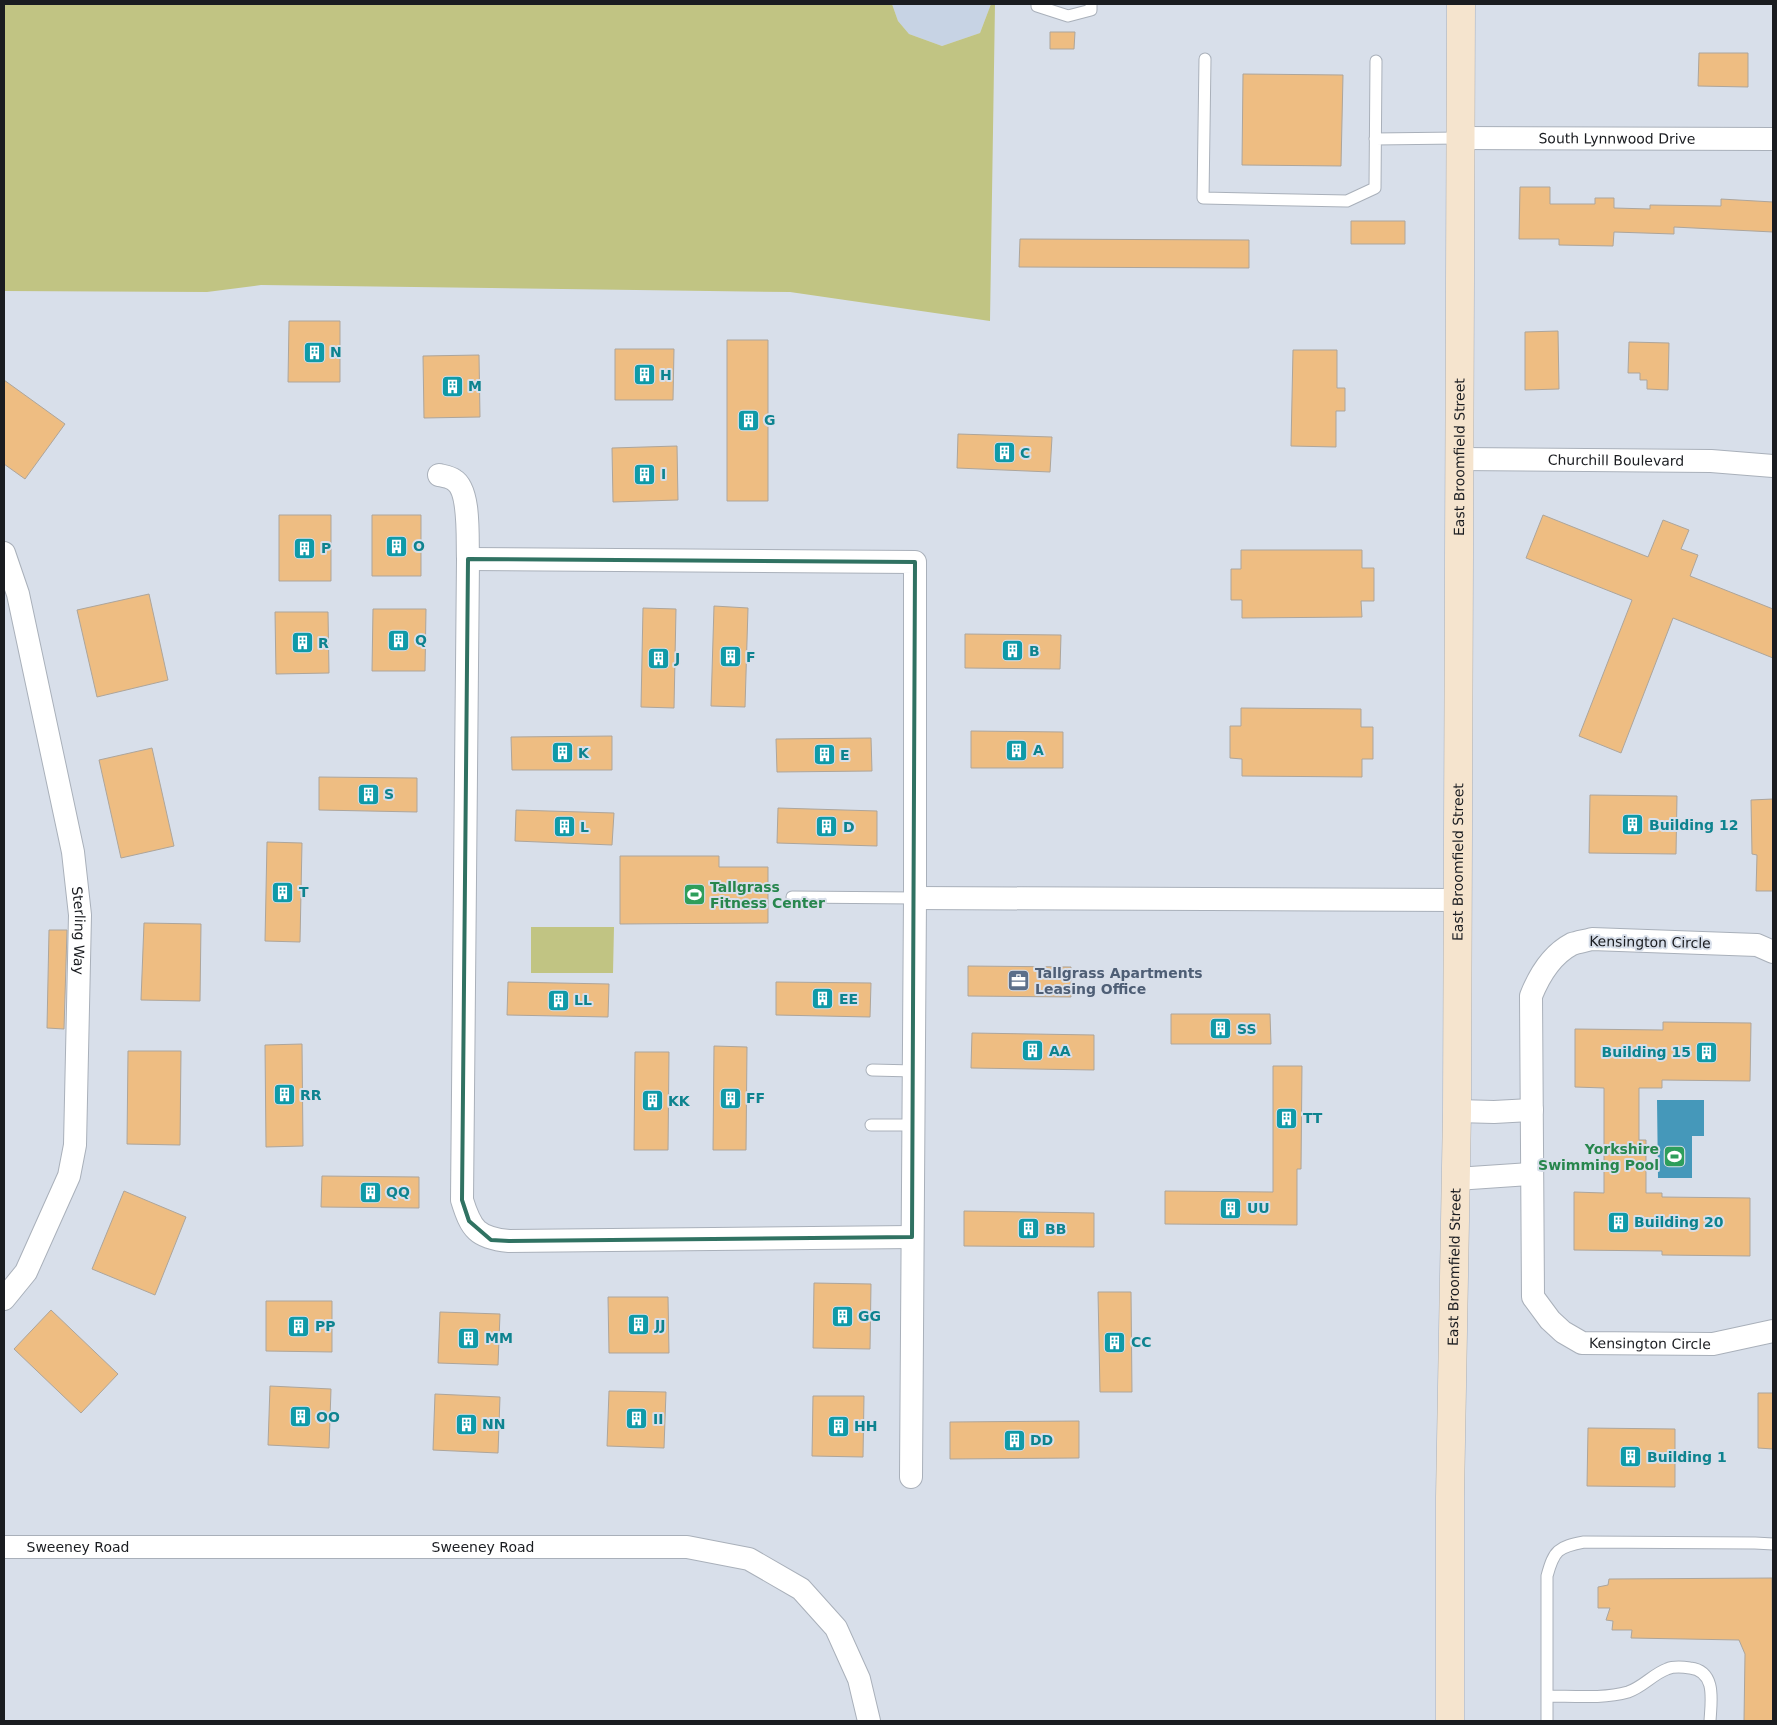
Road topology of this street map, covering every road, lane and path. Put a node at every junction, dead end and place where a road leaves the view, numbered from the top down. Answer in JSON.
{"nodes":[{"id":1,"x":1036,"y":4,"type":"edge"},
{"id":2,"x":1091,"y":4,"type":"edge"},
{"id":3,"x":1461,"y":4,"type":"edge"},
{"id":4,"x":1205,"y":59,"type":"dead end"},
{"id":5,"x":1376,"y":61,"type":"dead end"},
{"id":6,"x":1459,"y":138,"type":"junction"},
{"id":7,"x":1773,"y":139,"type":"edge"},
{"id":8,"x":1375,"y":140,"type":"junction"},
{"id":9,"x":1458,"y":459,"type":"junction"},
{"id":10,"x":1773,"y":466,"type":"edge"},
{"id":11,"x":439,"y":475,"type":"dead end"},
{"id":12,"x":4,"y":553,"type":"edge"},
{"id":13,"x":468,"y":559,"type":"junction"},
{"id":14,"x":792,"y":897,"type":"dead end"},
{"id":15,"x":915,"y":898,"type":"junction"},
{"id":16,"x":1458,"y":900,"type":"junction"},
{"id":17,"x":1773,"y":952,"type":"edge"},
{"id":18,"x":872,"y":1070,"type":"dead end"},
{"id":19,"x":914,"y":1071,"type":"junction"},
{"id":20,"x":1532,"y":1110,"type":"junction"},
{"id":21,"x":1457,"y":1111,"type":"junction"},
{"id":22,"x":872,"y":1125,"type":"dead end"},
{"id":23,"x":913,"y":1125,"type":"junction"},
{"id":24,"x":1531,"y":1174,"type":"junction"},
{"id":25,"x":1456,"y":1179,"type":"junction"},
{"id":26,"x":912,"y":1236,"type":"junction"},
{"id":27,"x":4,"y":1299,"type":"edge"},
{"id":28,"x":1773,"y":1331,"type":"edge"},
{"id":29,"x":911,"y":1477,"type":"dead end"},
{"id":30,"x":1773,"y":1544,"type":"edge"},
{"id":31,"x":4,"y":1547,"type":"edge"},
{"id":32,"x":1547,"y":1696,"type":"junction"},
{"id":33,"x":869,"y":1721,"type":"edge"},
{"id":34,"x":1450,"y":1721,"type":"edge"},
{"id":35,"x":1547,"y":1721,"type":"edge"},
{"id":36,"x":1710,"y":1721,"type":"edge"}],
"edges":[{"from":1,"to":2,"type":"lane"},
{"from":3,"to":6,"type":"main road","name":"East Broomfield Street"},
{"from":4,"to":8,"type":"lane"},
{"from":5,"to":8,"type":"lane"},
{"from":6,"to":7,"type":"street","name":"South Lynnwood Drive"},
{"from":6,"to":8,"type":"lane"},
{"from":6,"to":9,"type":"main road","name":"East Broomfield Street"},
{"from":9,"to":10,"type":"street","name":"Churchill Boulevard"},
{"from":9,"to":16,"type":"main road","name":"East Broomfield Street"},
{"from":11,"to":13,"type":"street"},
{"from":12,"to":27,"type":"street","name":"Sterling Way"},
{"from":13,"to":15,"type":"street"},
{"from":13,"to":26,"type":"street"},
{"from":14,"to":15,"type":"lane"},
{"from":15,"to":16,"type":"street"},
{"from":15,"to":19,"type":"street"},
{"from":16,"to":21,"type":"main road","name":"East Broomfield Street"},
{"from":17,"to":20,"type":"street","name":"Kensington Circle"},
{"from":18,"to":19,"type":"lane"},
{"from":19,"to":23,"type":"street"},
{"from":20,"to":21,"type":"street"},
{"from":20,"to":24,"type":"street","name":"Kensington Circle"},
{"from":21,"to":25,"type":"main road","name":"East Broomfield Street"},
{"from":22,"to":23,"type":"lane"},
{"from":23,"to":26,"type":"street"},
{"from":24,"to":25,"type":"street"},
{"from":24,"to":28,"type":"street","name":"Kensington Circle"},
{"from":25,"to":34,"type":"main road","name":"East Broomfield Street"},
{"from":26,"to":29,"type":"street"},
{"from":30,"to":32,"type":"lane"},
{"from":31,"to":33,"type":"street","name":"Sweeney Road"},
{"from":32,"to":35,"type":"lane"},
{"from":32,"to":36,"type":"lane"}]}
